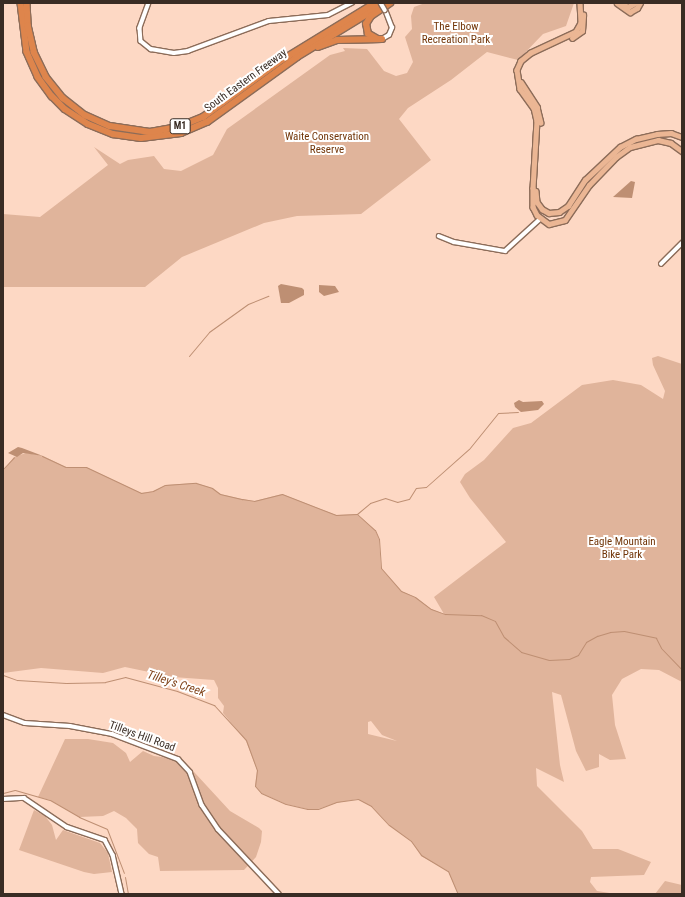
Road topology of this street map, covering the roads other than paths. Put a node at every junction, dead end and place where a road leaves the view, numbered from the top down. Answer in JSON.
{"nodes":[{"id":1,"x":21,"y":3,"type":"edge"},
{"id":2,"x":27,"y":3,"type":"edge"},
{"id":3,"x":149,"y":3,"type":"edge"},
{"id":4,"x":352,"y":3,"type":"edge"},
{"id":5,"x":368,"y":3,"type":"edge"},
{"id":6,"x":375,"y":3,"type":"edge"},
{"id":7,"x":381,"y":3,"type":"edge"},
{"id":8,"x":385,"y":3,"type":"edge"},
{"id":9,"x":390,"y":3,"type":"edge"},
{"id":10,"x":581,"y":3,"type":"edge"},
{"id":11,"x":617,"y":3,"type":"edge"},
{"id":12,"x":621,"y":3,"type":"edge"},
{"id":13,"x":635,"y":3,"type":"edge"},
{"id":14,"x":640,"y":3,"type":"edge"},
{"id":15,"x":347,"y":19,"type":"junction"},
{"id":16,"x":382,"y":40,"type":"junction"},
{"id":17,"x":274,"y":73,"type":"junction"},
{"id":18,"x":682,"y":137,"type":"edge"},
{"id":19,"x":682,"y":151,"type":"edge"},
{"id":20,"x":540,"y":207,"type":"junction"},
{"id":21,"x":546,"y":212,"type":"junction"},
{"id":22,"x":540,"y":219,"type":"junction"},
{"id":23,"x":439,"y":236,"type":"dead end"},
{"id":24,"x":682,"y":243,"type":"edge"},
{"id":25,"x":661,"y":264,"type":"dead end"},
{"id":26,"x":3,"y":715,"type":"edge"},
{"id":27,"x":3,"y":799,"type":"edge"},
{"id":28,"x":122,"y":894,"type":"edge"},
{"id":29,"x":279,"y":894,"type":"edge"}],
"edges":[{"from":1,"to":17,"type":"highway","name":"South Eastern Freeway","number":"M1"},
{"from":2,"to":15,"type":"highway","name":"South Eastern Freeway","number":"M1"},
{"from":3,"to":4,"type":"street"},
{"from":5,"to":15,"type":"highway"},
{"from":6,"to":15,"type":"highway","name":"South Eastern Freeway","number":"M1"},
{"from":7,"to":16,"type":"street","bridge":true},
{"from":8,"to":17,"type":"highway","name":"South Eastern Freeway","number":"M1"},
{"from":9,"to":16,"type":"highway"},
{"from":10,"to":20,"type":"main road"},
{"from":10,"to":22,"type":"main road"},
{"from":11,"to":14,"type":"main road"},
{"from":12,"to":13,"type":"main road"},
{"from":16,"to":17,"type":"highway"},
{"from":18,"to":21,"type":"main road"},
{"from":19,"to":22,"type":"main road"},
{"from":20,"to":21,"type":"main road"},
{"from":20,"to":22,"type":"main road"},
{"from":21,"to":22,"type":"main road"},
{"from":22,"to":23,"type":"street"},
{"from":24,"to":25,"type":"street"},
{"from":26,"to":29,"type":"street","name":"Tilleys Hill Road"},
{"from":27,"to":28,"type":"street"}]}
